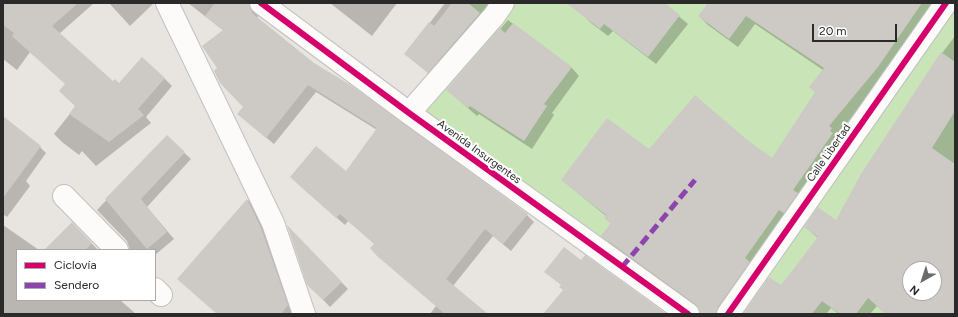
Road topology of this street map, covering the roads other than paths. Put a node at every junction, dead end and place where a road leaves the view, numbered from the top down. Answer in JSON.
{"nodes":[{"id":1,"x":167,"y":3,"type":"edge"},
{"id":2,"x":261,"y":3,"type":"edge"},
{"id":3,"x":503,"y":3,"type":"edge"},
{"id":4,"x":946,"y":3,"type":"edge"},
{"id":5,"x":409,"y":113,"type":"junction"},
{"id":6,"x":64,"y":196,"type":"dead end"},
{"id":7,"x":116,"y":249,"type":"edge"},
{"id":8,"x":304,"y":314,"type":"edge"},
{"id":9,"x":688,"y":314,"type":"edge"},
{"id":10,"x":728,"y":314,"type":"edge"}],
"edges":[{"from":1,"to":8,"type":"street"},
{"from":2,"to":5,"type":"street","name":"Avenida Insurgentes"},
{"from":3,"to":5,"type":"street"},
{"from":4,"to":10,"type":"street","name":"Calle Libertad"},
{"from":5,"to":9,"type":"street","name":"Avenida Insurgentes"},
{"from":6,"to":7,"type":"street"}]}
